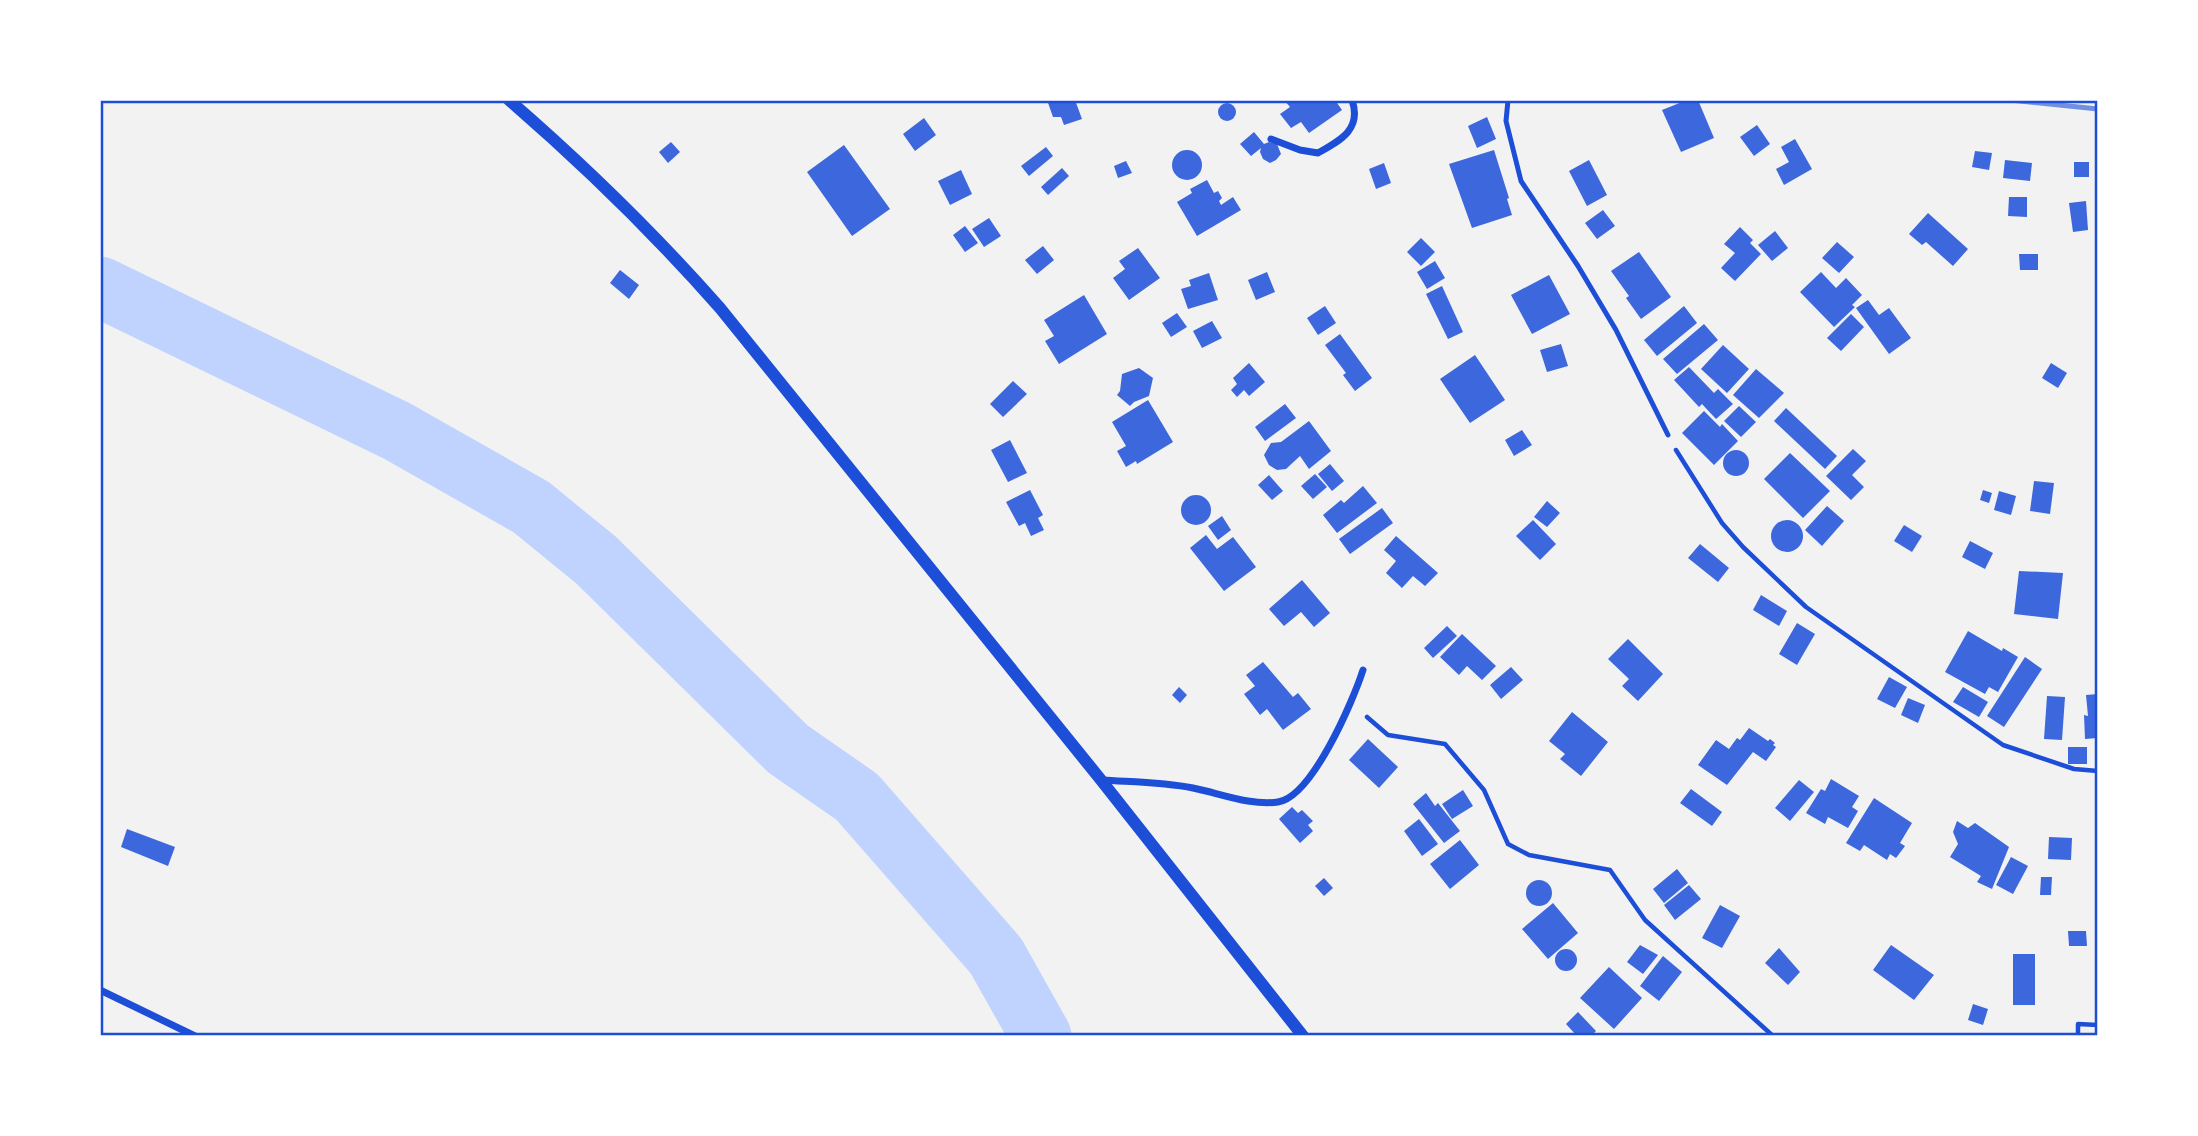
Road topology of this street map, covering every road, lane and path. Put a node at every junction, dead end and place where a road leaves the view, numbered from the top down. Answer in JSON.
{"nodes":[{"id":1,"x":509,"y":100,"type":"edge"},
{"id":2,"x":1352,"y":100,"type":"edge"},
{"id":3,"x":1508,"y":100,"type":"edge"},
{"id":4,"x":1271,"y":139,"type":"dead end"},
{"id":5,"x":1668,"y":435,"type":"joint"},
{"id":6,"x":1363,"y":670,"type":"dead end"},
{"id":7,"x":1351,"y":703,"type":"junction"},
{"id":8,"x":2098,"y":771,"type":"edge"},
{"id":9,"x":1101,"y":780,"type":"junction"},
{"id":10,"x":100,"y":990,"type":"edge"},
{"id":11,"x":2098,"y":1025,"type":"edge"},
{"id":12,"x":195,"y":1036,"type":"edge"},
{"id":13,"x":1303,"y":1036,"type":"edge"},
{"id":14,"x":1773,"y":1036,"type":"edge"},
{"id":15,"x":2078,"y":1036,"type":"edge"}],
"edges":[{"from":1,"to":9,"type":"street"},
{"from":2,"to":4,"type":"street"},
{"from":3,"to":5,"type":"lane"},
{"from":5,"to":8,"type":"path"},
{"from":6,"to":7,"type":"street"},
{"from":7,"to":9,"type":"street"},
{"from":7,"to":14,"type":"path"},
{"from":9,"to":13,"type":"street"},
{"from":10,"to":12,"type":"street"},
{"from":11,"to":15,"type":"path"}]}
